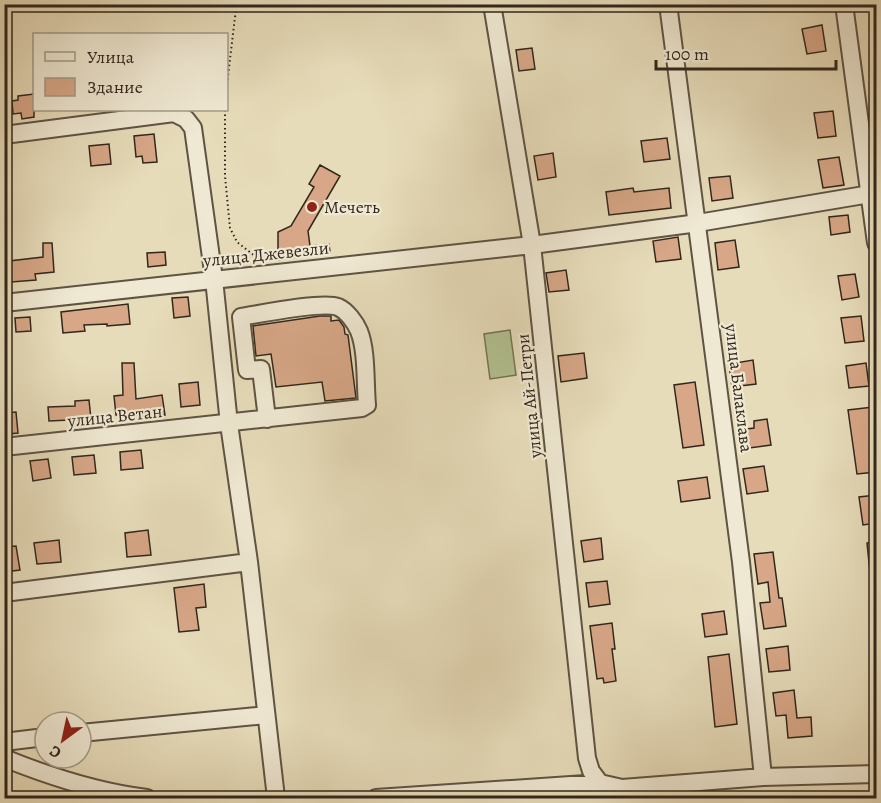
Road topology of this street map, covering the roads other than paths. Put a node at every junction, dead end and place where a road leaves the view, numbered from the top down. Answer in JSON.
{"nodes":[{"id":1,"x":492,"y":4,"type":"edge"},
{"id":2,"x":668,"y":4,"type":"edge"},
{"id":3,"x":844,"y":4,"type":"edge"},
{"id":4,"x":4,"y":135,"type":"edge"},
{"id":5,"x":870,"y":194,"type":"junction"},
{"id":6,"x":698,"y":223,"type":"junction"},
{"id":7,"x":876,"y":243,"type":"edge"},
{"id":8,"x":532,"y":245,"type":"junction"},
{"id":9,"x":214,"y":279,"type":"junction"},
{"id":10,"x":4,"y":303,"type":"edge"},
{"id":11,"x":267,"y":419,"type":"junction"},
{"id":12,"x":229,"y":424,"type":"junction"},
{"id":13,"x":4,"y":447,"type":"edge"},
{"id":14,"x":249,"y":562,"type":"junction"},
{"id":15,"x":4,"y":593,"type":"edge"},
{"id":16,"x":266,"y":715,"type":"junction"},
{"id":17,"x":93,"y":732,"type":"edge"},
{"id":18,"x":33,"y":738,"type":"edge"},
{"id":19,"x":4,"y":742,"type":"edge"},
{"id":20,"x":4,"y":758,"type":"edge"},
{"id":21,"x":876,"y":774,"type":"edge"},
{"id":22,"x":763,"y":777,"type":"junction"},
{"id":23,"x":600,"y":783,"type":"junction"},
{"id":24,"x":147,"y":798,"type":"edge"},
{"id":25,"x":276,"y":798,"type":"edge"},
{"id":26,"x":376,"y":798,"type":"edge"}],
"edges":[{"from":1,"to":8,"type":"street","name":"улица Ай-Петри"},
{"from":2,"to":6,"type":"street","name":"улица Балаклава"},
{"from":3,"to":5,"type":"street"},
{"from":4,"to":9,"type":"street"},
{"from":5,"to":6,"type":"street","name":"улица Джевезли"},
{"from":5,"to":7,"type":"street"},
{"from":6,"to":8,"type":"street","name":"улица Джевезли"},
{"from":6,"to":22,"type":"street","name":"улица Балаклава"},
{"from":8,"to":9,"type":"street","name":"улица Джевезли"},
{"from":8,"to":23,"type":"street","name":"улица Ай-Петри"},
{"from":9,"to":10,"type":"street","name":"улица Джевезли"},
{"from":9,"to":12,"type":"street"},
{"from":11,"to":11,"type":"street","name":"улица Ветан"},
{"from":11,"to":12,"type":"street","name":"улица Ветан"},
{"from":12,"to":13,"type":"street","name":"улица Ветан"},
{"from":12,"to":14,"type":"street"},
{"from":14,"to":15,"type":"street"},
{"from":14,"to":16,"type":"street"},
{"from":16,"to":17,"type":"street"},
{"from":16,"to":25,"type":"street"},
{"from":18,"to":19,"type":"street"},
{"from":20,"to":24,"type":"street"},
{"from":21,"to":22,"type":"street"},
{"from":22,"to":23,"type":"street"},
{"from":23,"to":26,"type":"street"}]}
